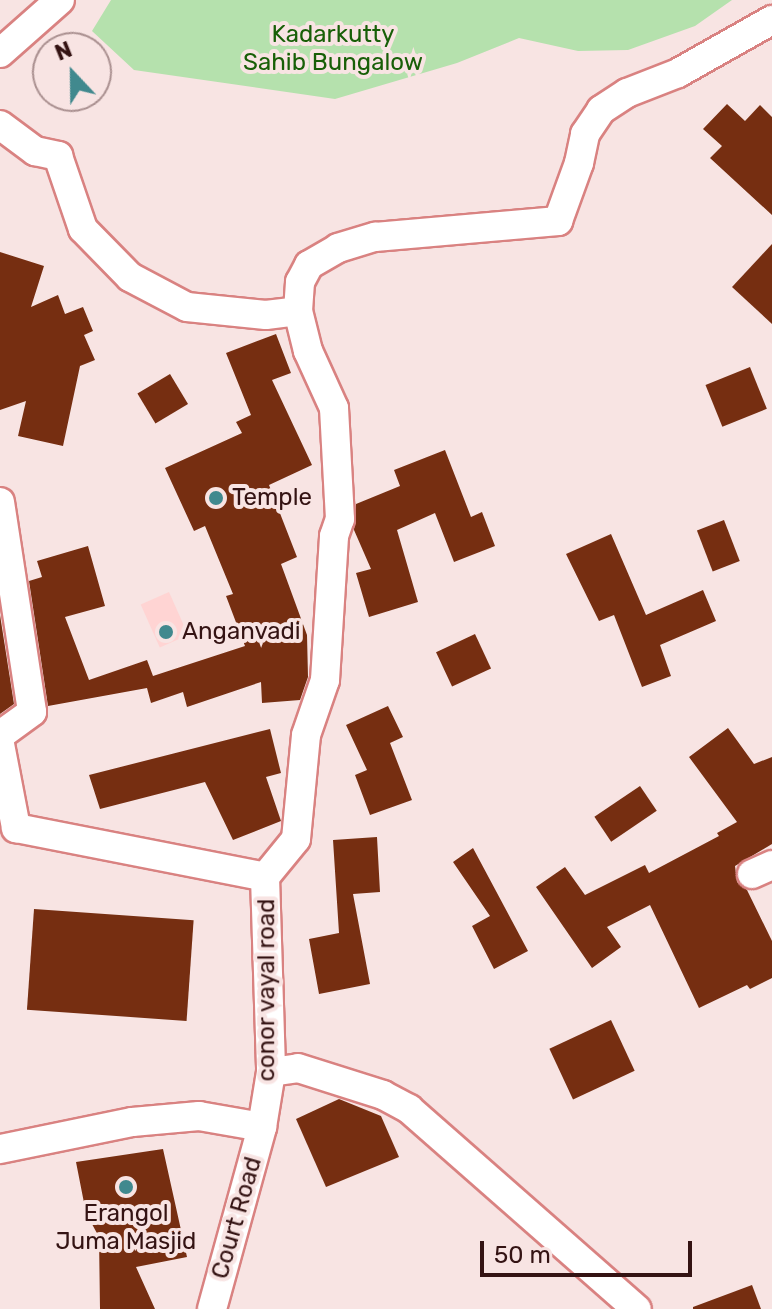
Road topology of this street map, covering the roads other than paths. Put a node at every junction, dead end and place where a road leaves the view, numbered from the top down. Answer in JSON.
{"nodes":[{"id":1,"x":60,"y":0,"type":"edge"},
{"id":2,"x":772,"y":20,"type":"edge"},
{"id":3,"x":0,"y":53,"type":"edge"},
{"id":4,"x":0,"y":125,"type":"edge"},
{"id":5,"x":298,"y":311,"type":"junction"},
{"id":6,"x":1,"y":504,"type":"edge"},
{"id":7,"x":0,"y":735,"type":"edge"},
{"id":8,"x":0,"y":744,"type":"edge"},
{"id":9,"x":265,"y":877,"type":"junction"},
{"id":10,"x":271,"y":1072,"type":"junction"},
{"id":11,"x":262,"y":1127,"type":"junction"},
{"id":12,"x":0,"y":1149,"type":"edge"},
{"id":13,"x":212,"y":1309,"type":"edge"},
{"id":14,"x":637,"y":1309,"type":"edge"}],
"edges":[{"from":1,"to":3,"type":"street"},
{"from":2,"to":5,"type":"street"},
{"from":4,"to":5,"type":"street"},
{"from":5,"to":9,"type":"street"},
{"from":6,"to":7,"type":"street"},
{"from":8,"to":9,"type":"street","name":"conor vayal road"},
{"from":9,"to":10,"type":"street","name":"conor vayal road"},
{"from":10,"to":11,"type":"street","name":"conor vayal road"},
{"from":10,"to":14,"type":"street"},
{"from":11,"to":12,"type":"street"},
{"from":11,"to":13,"type":"street","name":"Court Road"}]}
